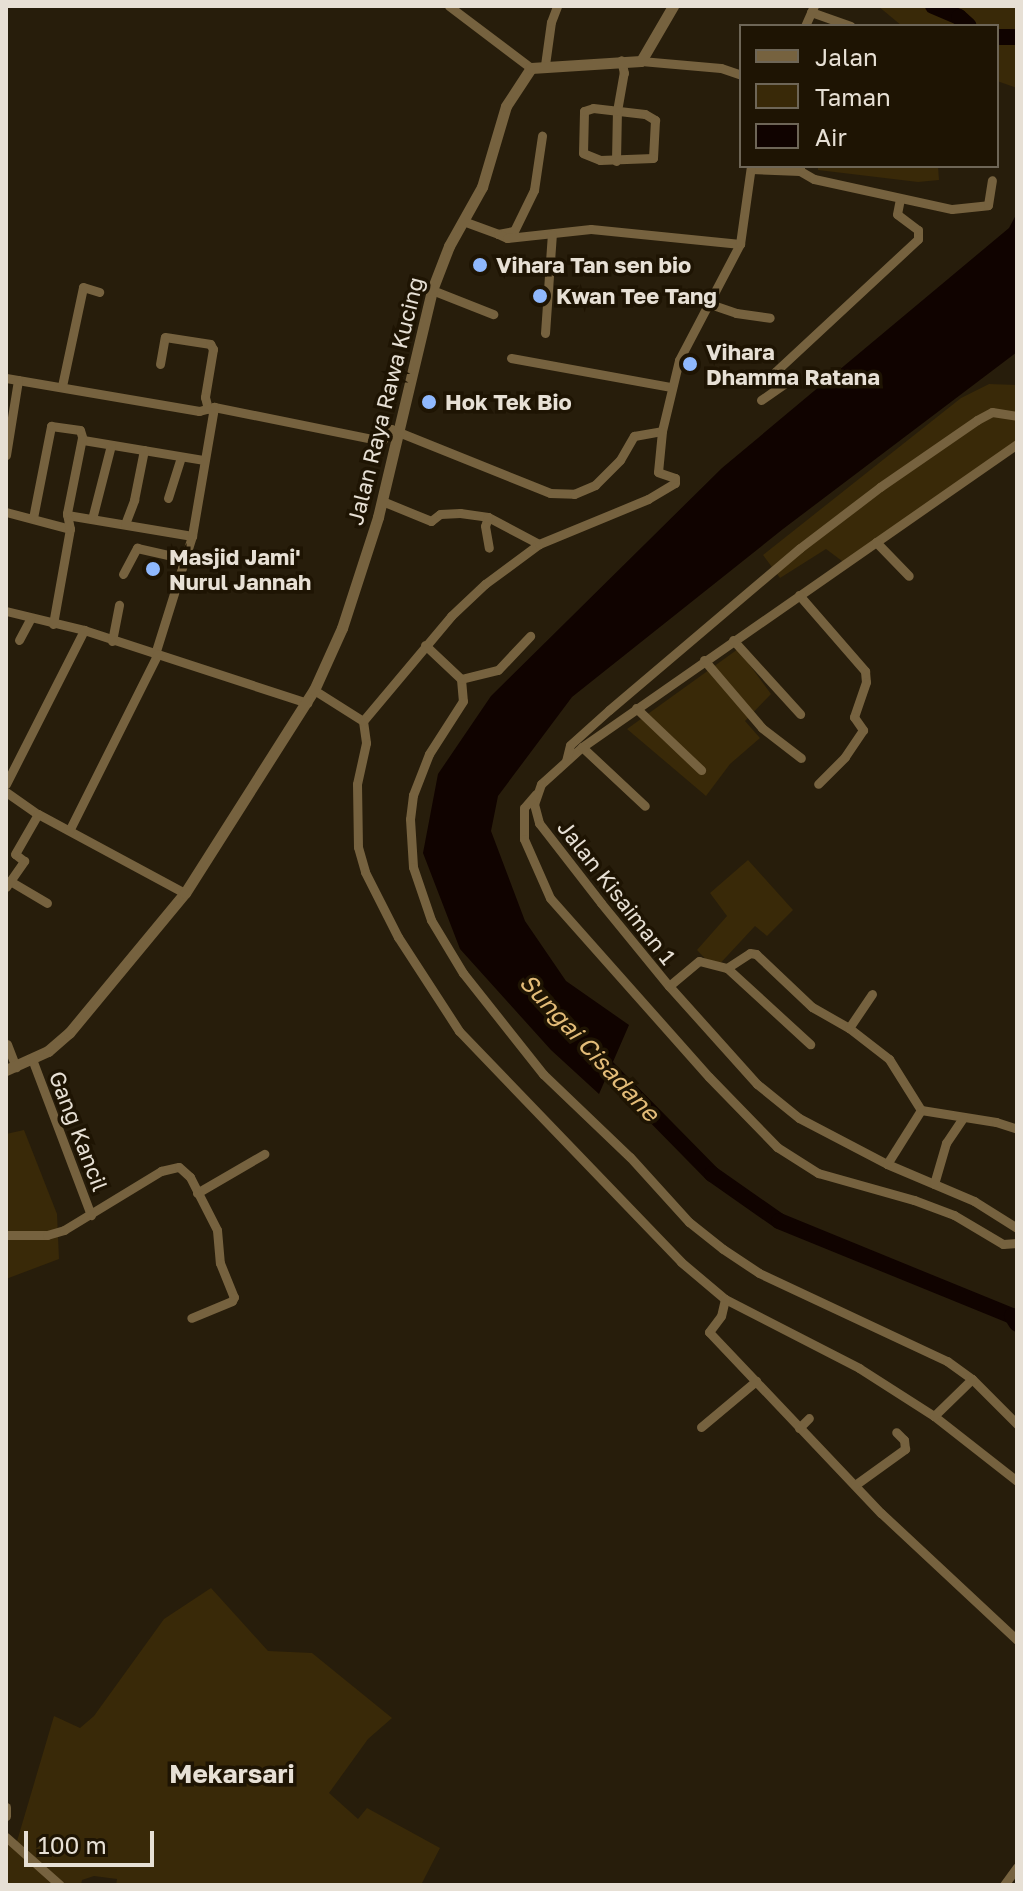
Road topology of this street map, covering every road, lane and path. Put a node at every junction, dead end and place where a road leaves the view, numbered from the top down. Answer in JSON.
{"nodes":[{"id":1,"x":449,"y":6,"type":"edge"},
{"id":2,"x":557,"y":6,"type":"edge"},
{"id":3,"x":673,"y":6,"type":"edge"},
{"id":4,"x":813,"y":9,"type":"edge"},
{"id":5,"x":847,"y":24,"type":"edge"},
{"id":6,"x":621,"y":60,"type":"junction"},
{"id":7,"x":641,"y":61,"type":"junction"},
{"id":8,"x":545,"y":65,"type":"junction"},
{"id":9,"x":531,"y":68,"type":"junction"},
{"id":10,"x":739,"y":74,"type":"edge"},
{"id":11,"x":617,"y":111,"type":"junction"},
{"id":12,"x":542,"y":136,"type":"dead end"},
{"id":13,"x":616,"y":161,"type":"junction"},
{"id":14,"x":751,"y":168,"type":"edge"},
{"id":15,"x":800,"y":168,"type":"edge"},
{"id":16,"x":992,"y":180,"type":"dead end"},
{"id":17,"x":900,"y":199,"type":"junction"},
{"id":18,"x":463,"y":221,"type":"junction"},
{"id":19,"x":498,"y":234,"type":"junction"},
{"id":20,"x":552,"y":234,"type":"junction"},
{"id":21,"x":740,"y":244,"type":"junction"},
{"id":22,"x":432,"y":290,"type":"junction"},
{"id":23,"x":99,"y":292,"type":"dead end"},
{"id":24,"x":707,"y":303,"type":"junction"},
{"id":25,"x":493,"y":314,"type":"dead end"},
{"id":26,"x":770,"y":318,"type":"dead end"},
{"id":27,"x":545,"y":333,"type":"dead end"},
{"id":28,"x":511,"y":358,"type":"dead end"},
{"id":29,"x":160,"y":364,"type":"dead end"},
{"id":30,"x":6,"y":378,"type":"edge"},
{"id":31,"x":18,"y":380,"type":"junction"},
{"id":32,"x":62,"y":386,"type":"junction"},
{"id":33,"x":671,"y":387,"type":"junction"},
{"id":34,"x":761,"y":400,"type":"dead end"},
{"id":35,"x":211,"y":408,"type":"junction"},
{"id":36,"x":1017,"y":416,"type":"edge"},
{"id":37,"x":662,"y":431,"type":"junction"},
{"id":38,"x":399,"y":433,"type":"junction"},
{"id":39,"x":82,"y":438,"type":"junction"},
{"id":40,"x":1017,"y":444,"type":"edge"},
{"id":41,"x":111,"y":445,"type":"junction"},
{"id":42,"x":144,"y":450,"type":"junction"},
{"id":43,"x":6,"y":455,"type":"edge"},
{"id":44,"x":181,"y":457,"type":"junction"},
{"id":45,"x":204,"y":460,"type":"junction"},
{"id":46,"x":168,"y":498,"type":"dead end"},
{"id":47,"x":382,"y":501,"type":"junction"},
{"id":48,"x":6,"y":512,"type":"edge"},
{"id":49,"x":67,"y":515,"type":"junction"},
{"id":50,"x":488,"y":517,"type":"junction"},
{"id":51,"x":33,"y":518,"type":"junction"},
{"id":52,"x":92,"y":519,"type":"junction"},
{"id":53,"x":125,"y":524,"type":"junction"},
{"id":54,"x":70,"y":529,"type":"junction"},
{"id":55,"x":192,"y":536,"type":"junction"},
{"id":56,"x":876,"y":542,"type":"junction"},
{"id":57,"x":539,"y":544,"type":"junction"},
{"id":58,"x":489,"y":548,"type":"dead end"},
{"id":59,"x":186,"y":559,"type":"junction"},
{"id":60,"x":123,"y":574,"type":"dead end"},
{"id":61,"x":909,"y":576,"type":"dead end"},
{"id":62,"x":799,"y":595,"type":"junction"},
{"id":63,"x":119,"y":605,"type":"dead end"},
{"id":64,"x":6,"y":611,"type":"edge"},
{"id":65,"x":30,"y":619,"type":"junction"},
{"id":66,"x":53,"y":624,"type":"junction"},
{"id":67,"x":84,"y":630,"type":"junction"},
{"id":68,"x":530,"y":636,"type":"dead end"},
{"id":69,"x":19,"y":640,"type":"dead end"},
{"id":70,"x":733,"y":640,"type":"junction"},
{"id":71,"x":112,"y":641,"type":"junction"},
{"id":72,"x":425,"y":645,"type":"junction"},
{"id":73,"x":156,"y":654,"type":"junction"},
{"id":74,"x":704,"y":660,"type":"junction"},
{"id":75,"x":461,"y":679,"type":"junction"},
{"id":76,"x":314,"y":690,"type":"junction"},
{"id":77,"x":307,"y":703,"type":"junction"},
{"id":78,"x":636,"y":708,"type":"junction"},
{"id":79,"x":800,"y":714,"type":"dead end"},
{"id":80,"x":363,"y":721,"type":"junction"},
{"id":81,"x":582,"y":747,"type":"junction"},
{"id":82,"x":801,"y":758,"type":"dead end"},
{"id":83,"x":566,"y":761,"type":"junction"},
{"id":84,"x":701,"y":770,"type":"dead end"},
{"id":85,"x":6,"y":784,"type":"edge"},
{"id":86,"x":818,"y":784,"type":"dead end"},
{"id":87,"x":6,"y":792,"type":"edge"},
{"id":88,"x":536,"y":794,"type":"junction"},
{"id":89,"x":645,"y":806,"type":"dead end"},
{"id":90,"x":38,"y":814,"type":"junction"},
{"id":91,"x":70,"y":829,"type":"junction"},
{"id":92,"x":8,"y":884,"type":"edge"},
{"id":93,"x":185,"y":893,"type":"junction"},
{"id":94,"x":47,"y":903,"type":"dead end"},
{"id":95,"x":727,"y":968,"type":"junction"},
{"id":96,"x":669,"y":986,"type":"junction"},
{"id":97,"x":872,"y":994,"type":"dead end"},
{"id":98,"x":849,"y":1028,"type":"junction"},
{"id":99,"x":7,"y":1044,"type":"edge"},
{"id":100,"x":810,"y":1044,"type":"dead end"},
{"id":101,"x":32,"y":1059,"type":"junction"},
{"id":102,"x":11,"y":1068,"type":"edge"},
{"id":103,"x":921,"y":1110,"type":"junction"},
{"id":104,"x":963,"y":1118,"type":"junction"},
{"id":105,"x":1017,"y":1129,"type":"edge"},
{"id":106,"x":264,"y":1154,"type":"dead end"},
{"id":107,"x":887,"y":1164,"type":"junction"},
{"id":108,"x":934,"y":1184,"type":"junction"},
{"id":109,"x":197,"y":1193,"type":"junction"},
{"id":110,"x":91,"y":1215,"type":"junction"},
{"id":111,"x":1017,"y":1228,"type":"edge"},
{"id":112,"x":6,"y":1235,"type":"edge"},
{"id":113,"x":1017,"y":1243,"type":"edge"},
{"id":114,"x":725,"y":1299,"type":"junction"},
{"id":115,"x":191,"y":1318,"type":"dead end"},
{"id":116,"x":972,"y":1379,"type":"junction"},
{"id":117,"x":756,"y":1381,"type":"junction"},
{"id":118,"x":934,"y":1416,"type":"junction"},
{"id":119,"x":809,"y":1418,"type":"dead end"},
{"id":120,"x":1017,"y":1424,"type":"edge"},
{"id":121,"x":701,"y":1427,"type":"dead end"},
{"id":122,"x":799,"y":1428,"type":"junction"},
{"id":123,"x":896,"y":1432,"type":"dead end"},
{"id":124,"x":1017,"y":1481,"type":"edge"},
{"id":125,"x":855,"y":1485,"type":"junction"},
{"id":126,"x":1017,"y":1640,"type":"edge"},
{"id":127,"x":6,"y":1807,"type":"edge"},
{"id":128,"x":6,"y":1816,"type":"edge"},
{"id":129,"x":6,"y":1837,"type":"edge"},
{"id":130,"x":1017,"y":1867,"type":"edge"},
{"id":131,"x":60,"y":1885,"type":"edge"},
{"id":132,"x":1004,"y":1885,"type":"edge"}],
"edges":[{"from":1,"to":9,"type":"street"},
{"from":2,"to":8,"type":"street"},
{"from":3,"to":7,"type":"street"},
{"from":4,"to":5,"type":"street"},
{"from":6,"to":7,"type":"street"},
{"from":6,"to":8,"type":"street"},
{"from":6,"to":11,"type":"street"},
{"from":7,"to":10,"type":"street"},
{"from":8,"to":9,"type":"street"},
{"from":9,"to":18,"type":"street","name":"Jalan Raya Rawa Kucing"},
{"from":11,"to":13,"type":"street"},
{"from":11,"to":13,"type":"street"},
{"from":11,"to":13,"type":"street"},
{"from":12,"to":19,"type":"street"},
{"from":14,"to":15,"type":"street"},
{"from":14,"to":21,"type":"street"},
{"from":15,"to":17,"type":"street"},
{"from":16,"to":17,"type":"street"},
{"from":17,"to":34,"type":"street"},
{"from":18,"to":19,"type":"street"},
{"from":18,"to":22,"type":"street","name":"Jalan Raya Rawa Kucing"},
{"from":19,"to":20,"type":"street"},
{"from":20,"to":21,"type":"street"},
{"from":20,"to":27,"type":"street"},
{"from":21,"to":24,"type":"street"},
{"from":22,"to":25,"type":"street"},
{"from":22,"to":38,"type":"street","name":"Jalan Raya Rawa Kucing"},
{"from":23,"to":32,"type":"street"},
{"from":24,"to":26,"type":"street"},
{"from":24,"to":33,"type":"street"},
{"from":28,"to":33,"type":"street"},
{"from":29,"to":35,"type":"street"},
{"from":30,"to":31,"type":"street"},
{"from":31,"to":32,"type":"street"},
{"from":31,"to":43,"type":"street"},
{"from":32,"to":35,"type":"street"},
{"from":33,"to":37,"type":"street"},
{"from":35,"to":38,"type":"street"},
{"from":35,"to":45,"type":"street"},
{"from":36,"to":83,"type":"street"},
{"from":37,"to":38,"type":"street"},
{"from":37,"to":57,"type":"street"},
{"from":38,"to":47,"type":"street","name":"Jalan Raya Rawa Kucing"},
{"from":39,"to":41,"type":"street"},
{"from":39,"to":49,"type":"street"},
{"from":39,"to":51,"type":"street"},
{"from":40,"to":56,"type":"street"},
{"from":41,"to":42,"type":"street"},
{"from":41,"to":52,"type":"street"},
{"from":42,"to":44,"type":"street"},
{"from":42,"to":53,"type":"street"},
{"from":44,"to":45,"type":"street"},
{"from":44,"to":46,"type":"street"},
{"from":45,"to":55,"type":"street"},
{"from":47,"to":50,"type":"street"},
{"from":47,"to":76,"type":"street","name":"Jalan Raya Rawa Kucing"},
{"from":48,"to":51,"type":"street"},
{"from":49,"to":52,"type":"street"},
{"from":49,"to":54,"type":"street"},
{"from":50,"to":57,"type":"street"},
{"from":50,"to":58,"type":"street"},
{"from":51,"to":54,"type":"street"},
{"from":52,"to":53,"type":"street"},
{"from":53,"to":55,"type":"street"},
{"from":54,"to":66,"type":"street"},
{"from":55,"to":59,"type":"street"},
{"from":56,"to":61,"type":"street"},
{"from":56,"to":62,"type":"street"},
{"from":57,"to":72,"type":"street"},
{"from":59,"to":60,"type":"street"},
{"from":59,"to":73,"type":"street"},
{"from":62,"to":70,"type":"street"},
{"from":62,"to":86,"type":"street"},
{"from":63,"to":71,"type":"street"},
{"from":64,"to":65,"type":"street"},
{"from":65,"to":66,"type":"street"},
{"from":65,"to":69,"type":"street"},
{"from":66,"to":67,"type":"street"},
{"from":67,"to":71,"type":"street"},
{"from":67,"to":85,"type":"street"},
{"from":68,"to":75,"type":"street"},
{"from":70,"to":74,"type":"street"},
{"from":70,"to":79,"type":"street"},
{"from":71,"to":73,"type":"street"},
{"from":72,"to":75,"type":"street"},
{"from":72,"to":80,"type":"street"},
{"from":73,"to":77,"type":"street"},
{"from":73,"to":91,"type":"street"},
{"from":74,"to":78,"type":"street"},
{"from":74,"to":82,"type":"street"},
{"from":75,"to":116,"type":"street"},
{"from":76,"to":77,"type":"street","name":"Jalan Raya Rawa Kucing"},
{"from":76,"to":80,"type":"street"},
{"from":77,"to":93,"type":"street","name":"Jalan Raya Rawa Kucing"},
{"from":78,"to":81,"type":"street"},
{"from":78,"to":84,"type":"street"},
{"from":80,"to":114,"type":"street"},
{"from":81,"to":83,"type":"street"},
{"from":81,"to":89,"type":"street"},
{"from":83,"to":88,"type":"street"},
{"from":87,"to":90,"type":"street"},
{"from":88,"to":96,"type":"street","name":"Jalan Kisaiman 1"},
{"from":88,"to":113,"type":"street"},
{"from":90,"to":91,"type":"street"},
{"from":90,"to":92,"type":"street"},
{"from":91,"to":93,"type":"street"},
{"from":92,"to":94,"type":"street"},
{"from":93,"to":101,"type":"street","name":"Jalan Raya Rawa Kucing"},
{"from":95,"to":96,"type":"street"},
{"from":95,"to":98,"type":"street"},
{"from":95,"to":100,"type":"street"},
{"from":96,"to":107,"type":"street","name":"Jalan Kisaiman 1"},
{"from":97,"to":98,"type":"street"},
{"from":98,"to":103,"type":"street"},
{"from":99,"to":102,"type":"street"},
{"from":101,"to":102,"type":"street","name":"Jalan Raya Rawa Kucing"},
{"from":101,"to":110,"type":"street","name":"Gang Kancil"},
{"from":103,"to":104,"type":"street"},
{"from":103,"to":107,"type":"street"},
{"from":104,"to":105,"type":"street"},
{"from":104,"to":108,"type":"street"},
{"from":106,"to":109,"type":"street"},
{"from":107,"to":108,"type":"street","name":"Jalan Kisaiman 1"},
{"from":108,"to":111,"type":"street","name":"Jalan Kisaiman 1"},
{"from":109,"to":110,"type":"street"},
{"from":109,"to":115,"type":"street"},
{"from":110,"to":112,"type":"street"},
{"from":114,"to":117,"type":"street"},
{"from":114,"to":118,"type":"street"},
{"from":116,"to":118,"type":"street"},
{"from":116,"to":120,"type":"street"},
{"from":117,"to":121,"type":"street"},
{"from":117,"to":122,"type":"street"},
{"from":118,"to":124,"type":"street"},
{"from":119,"to":122,"type":"street"},
{"from":122,"to":125,"type":"street"},
{"from":123,"to":125,"type":"street"},
{"from":125,"to":126,"type":"street"},
{"from":127,"to":128,"type":"street"},
{"from":129,"to":131,"type":"street"},
{"from":130,"to":132,"type":"street"}]}
